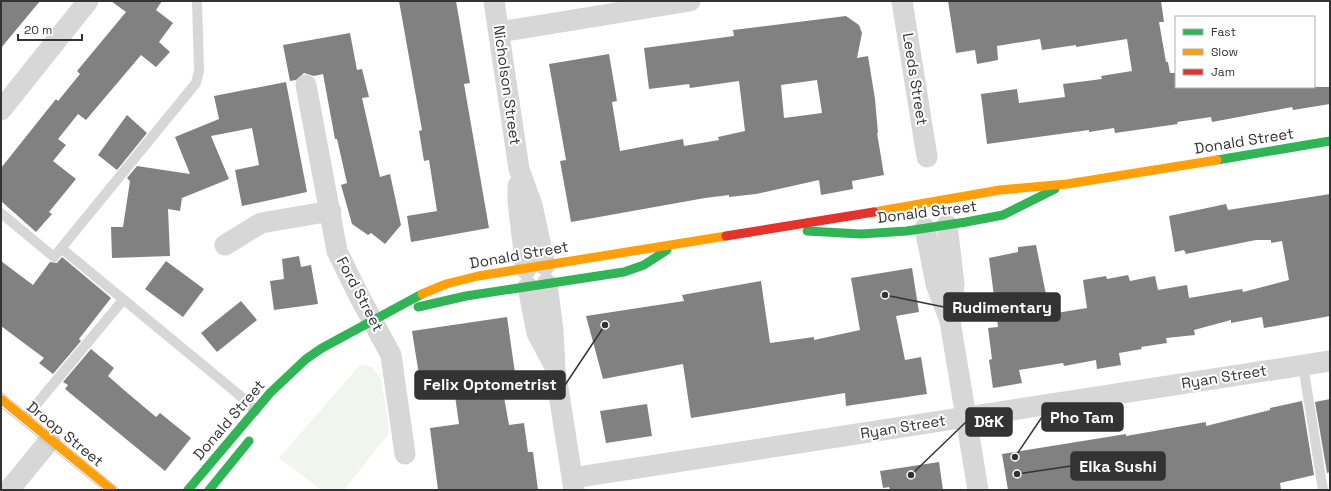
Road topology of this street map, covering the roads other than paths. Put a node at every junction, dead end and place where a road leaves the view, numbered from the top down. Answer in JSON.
{"nodes":[{"id":1,"x":88,"y":1,"type":"edge"},
{"id":2,"x":197,"y":1,"type":"edge"},
{"id":3,"x":494,"y":1,"type":"edge"},
{"id":4,"x":690,"y":1,"type":"edge"},
{"id":5,"x":902,"y":1,"type":"edge"},
{"id":6,"x":499,"y":32,"type":"junction"},
{"id":7,"x":306,"y":85,"type":"dead end"},
{"id":8,"x":1,"y":110,"type":"edge"},
{"id":9,"x":1330,"y":141,"type":"edge"},
{"id":10,"x":927,"y":157,"type":"dead end"},
{"id":11,"x":1067,"y":184,"type":"junction"},
{"id":12,"x":933,"y":201,"type":"junction"},
{"id":13,"x":330,"y":211,"type":"junction"},
{"id":14,"x":1,"y":213,"type":"edge"},
{"id":15,"x":935,"y":220,"type":"junction"},
{"id":16,"x":783,"y":228,"type":"junction"},
{"id":17,"x":225,"y":245,"type":"dead end"},
{"id":18,"x":673,"y":246,"type":"junction"},
{"id":19,"x":61,"y":248,"type":"junction"},
{"id":20,"x":537,"y":276,"type":"junction"},
{"id":21,"x":123,"y":300,"type":"junction"},
{"id":22,"x":375,"y":319,"type":"junction"},
{"id":23,"x":354,"y":331,"type":"junction"},
{"id":24,"x":328,"y":355,"type":"dead end"},
{"id":25,"x":1330,"y":361,"type":"edge"},
{"id":26,"x":1303,"y":365,"type":"junction"},
{"id":27,"x":1,"y":399,"type":"edge"},
{"id":28,"x":256,"y":411,"type":"junction"},
{"id":29,"x":965,"y":417,"type":"junction"},
{"id":30,"x":25,"y":418,"type":"junction"},
{"id":31,"x":255,"y":434,"type":"dead end"},
{"id":32,"x":50,"y":440,"type":"junction"},
{"id":33,"x":405,"y":454,"type":"dead end"},
{"id":34,"x":573,"y":484,"type":"edge"},
{"id":35,"x":9,"y":490,"type":"edge"},
{"id":36,"x":112,"y":490,"type":"edge"},
{"id":37,"x":188,"y":490,"type":"edge"},
{"id":38,"x":209,"y":490,"type":"edge"},
{"id":39,"x":978,"y":490,"type":"edge"},
{"id":40,"x":1323,"y":490,"type":"edge"}],
"edges":[{"from":1,"to":8,"type":"street"},
{"from":2,"to":19,"type":"lane"},
{"from":3,"to":6,"type":"street","name":"Nicholson Street"},
{"from":4,"to":6,"type":"street"},
{"from":5,"to":10,"type":"street","name":"Leeds Street"},
{"from":6,"to":20,"type":"street","name":"Nicholson Street"},
{"from":7,"to":13,"type":"street","name":"Ford Street"},
{"from":9,"to":11,"type":"street","name":"Donald Street"},
{"from":11,"to":12,"type":"street","name":"Donald Street"},
{"from":11,"to":15,"type":"street","name":"Donald Street"},
{"from":12,"to":15,"type":"street"},
{"from":12,"to":16,"type":"street","name":"Donald Street"},
{"from":13,"to":17,"type":"street"},
{"from":13,"to":22,"type":"street","name":"Ford Street"},
{"from":14,"to":19,"type":"lane"},
{"from":15,"to":16,"type":"street","name":"Donald Street"},
{"from":15,"to":29,"type":"street"},
{"from":16,"to":18,"type":"street","name":"Donald Street"},
{"from":18,"to":20,"type":"street","name":"Donald Street"},
{"from":18,"to":20,"type":"street","name":"Donald Street"},
{"from":19,"to":21,"type":"lane"},
{"from":20,"to":22,"type":"street","name":"Donald Street"},
{"from":20,"to":22,"type":"street","name":"Donald Street"},
{"from":20,"to":34,"type":"street","name":"Nicholson Street"},
{"from":21,"to":28,"type":"lane"},
{"from":21,"to":30,"type":"lane"},
{"from":22,"to":23,"type":"street","name":"Donald Street"},
{"from":22,"to":33,"type":"street","name":"Ford Street"},
{"from":23,"to":24,"type":"street","name":"Donald Street"},
{"from":23,"to":28,"type":"street","name":"Donald Street"},
{"from":25,"to":26,"type":"street","name":"Ryan Street"},
{"from":26,"to":29,"type":"street","name":"Ryan Street"},
{"from":26,"to":40,"type":"lane"},
{"from":27,"to":30,"type":"street","name":"Droop Street"},
{"from":28,"to":37,"type":"street","name":"Donald Street"},
{"from":29,"to":34,"type":"street","name":"Ryan Street"},
{"from":29,"to":39,"type":"street"},
{"from":30,"to":32,"type":"street","name":"Droop Street"},
{"from":31,"to":38,"type":"street","name":"Donald Street"},
{"from":32,"to":35,"type":"street"},
{"from":32,"to":36,"type":"street","name":"Droop Street"}]}
